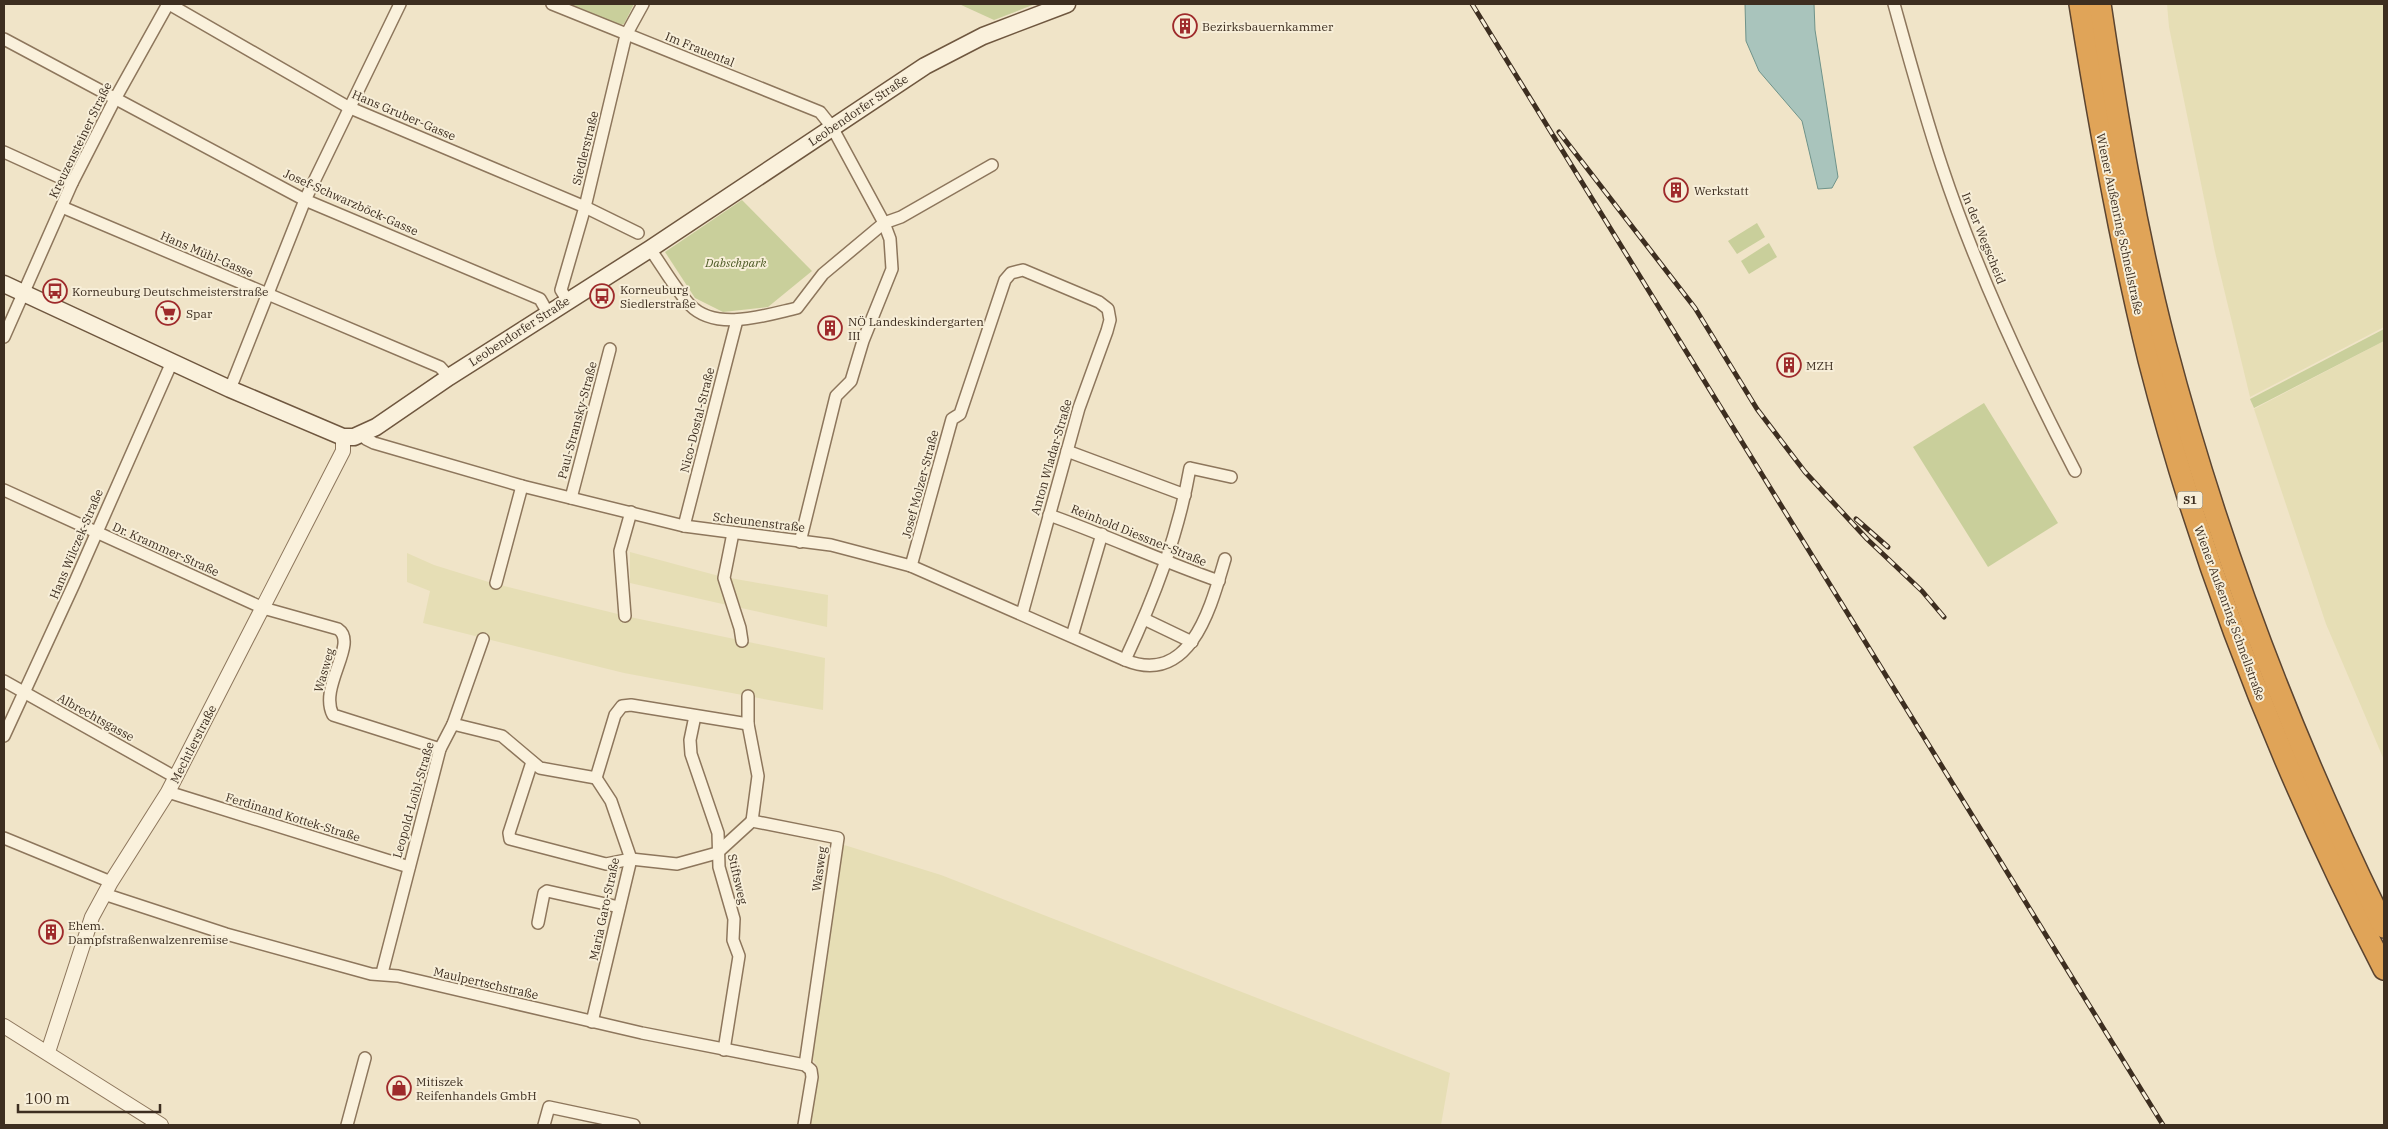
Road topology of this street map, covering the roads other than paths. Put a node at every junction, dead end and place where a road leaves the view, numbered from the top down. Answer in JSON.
{"nodes":[{"id":1,"x":168,"y":4,"type":"edge"},
{"id":2,"x":400,"y":4,"type":"edge"},
{"id":3,"x":552,"y":4,"type":"edge"},
{"id":4,"x":643,"y":4,"type":"edge"},
{"id":5,"x":1067,"y":4,"type":"edge"},
{"id":6,"x":1894,"y":4,"type":"edge"},
{"id":7,"x":2080,"y":4,"type":"edge"},
{"id":8,"x":2100,"y":4,"type":"edge"},
{"id":9,"x":626,"y":35,"type":"junction"},
{"id":10,"x":4,"y":39,"type":"edge"},
{"id":11,"x":115,"y":99,"type":"junction"},
{"id":12,"x":348,"y":107,"type":"junction"},
{"id":13,"x":832,"y":127,"type":"junction"},
{"id":14,"x":4,"y":152,"type":"edge"},
{"id":15,"x":992,"y":165,"type":"dead end"},
{"id":16,"x":72,"y":183,"type":"junction"},
{"id":17,"x":306,"y":200,"type":"junction"},
{"id":18,"x":62,"y":207,"type":"junction"},
{"id":19,"x":585,"y":207,"type":"junction"},
{"id":20,"x":884,"y":223,"type":"junction"},
{"id":21,"x":638,"y":233,"type":"dead end"},
{"id":22,"x":650,"y":248,"type":"junction"},
{"id":23,"x":1011,"y":273,"type":"joint"},
{"id":24,"x":4,"y":284,"type":"edge"},
{"id":25,"x":24,"y":293,"type":"junction"},
{"id":26,"x":267,"y":295,"type":"junction"},
{"id":27,"x":567,"y":300,"type":"junction"},
{"id":28,"x":548,"y":313,"type":"junction"},
{"id":29,"x":737,"y":320,"type":"junction"},
{"id":30,"x":4,"y":337,"type":"edge"},
{"id":31,"x":610,"y":349,"type":"dead end"},
{"id":32,"x":172,"y":362,"type":"junction"},
{"id":33,"x":449,"y":377,"type":"junction"},
{"id":34,"x":230,"y":389,"type":"junction"},
{"id":35,"x":363,"y":434,"type":"junction"},
{"id":36,"x":343,"y":437,"type":"junction"},
{"id":37,"x":1067,"y":451,"type":"junction"},
{"id":38,"x":2075,"y":471,"type":"dead end"},
{"id":39,"x":1231,"y":477,"type":"dead end"},
{"id":40,"x":522,"y":486,"type":"junction"},
{"id":41,"x":4,"y":490,"type":"edge"},
{"id":42,"x":1185,"y":495,"type":"junction"},
{"id":43,"x":571,"y":498,"type":"junction"},
{"id":44,"x":631,"y":512,"type":"junction"},
{"id":45,"x":1049,"y":514,"type":"junction"},
{"id":46,"x":684,"y":526,"type":"junction"},
{"id":47,"x":95,"y":532,"type":"junction"},
{"id":48,"x":733,"y":533,"type":"junction"},
{"id":49,"x":1102,"y":534,"type":"junction"},
{"id":50,"x":800,"y":542,"type":"junction"},
{"id":51,"x":1225,"y":559,"type":"dead end"},
{"id":52,"x":1166,"y":563,"type":"junction"},
{"id":53,"x":911,"y":566,"type":"junction"},
{"id":54,"x":1219,"y":581,"type":"junction"},
{"id":55,"x":496,"y":583,"type":"dead end"},
{"id":56,"x":263,"y":608,"type":"junction"},
{"id":57,"x":1022,"y":614,"type":"junction"},
{"id":58,"x":626,"y":616,"type":"dead end"},
{"id":59,"x":1144,"y":619,"type":"junction"},
{"id":60,"x":1072,"y":636,"type":"junction"},
{"id":61,"x":483,"y":639,"type":"dead end"},
{"id":62,"x":742,"y":641,"type":"dead end"},
{"id":63,"x":1192,"y":642,"type":"junction"},
{"id":64,"x":1125,"y":660,"type":"junction"},
{"id":65,"x":4,"y":681,"type":"edge"},
{"id":66,"x":23,"y":692,"type":"junction"},
{"id":67,"x":748,"y":696,"type":"dead end"},
{"id":68,"x":695,"y":716,"type":"junction"},
{"id":69,"x":453,"y":724,"type":"junction"},
{"id":70,"x":748,"y":724,"type":"junction"},
{"id":71,"x":4,"y":736,"type":"edge"},
{"id":72,"x":440,"y":749,"type":"junction"},
{"id":73,"x":532,"y":762,"type":"junction"},
{"id":74,"x":175,"y":777,"type":"junction"},
{"id":75,"x":596,"y":778,"type":"junction"},
{"id":76,"x":168,"y":792,"type":"junction"},
{"id":77,"x":752,"y":820,"type":"junction"},
{"id":78,"x":4,"y":838,"type":"edge"},
{"id":79,"x":717,"y":853,"type":"junction"},
{"id":80,"x":631,"y":859,"type":"junction"},
{"id":81,"x":409,"y":868,"type":"junction"},
{"id":82,"x":108,"y":888,"type":"junction"},
{"id":83,"x":619,"y":907,"type":"junction"},
{"id":84,"x":538,"y":923,"type":"dead end"},
{"id":85,"x":2384,"y":927,"type":"edge"},
{"id":86,"x":2384,"y":969,"type":"edge"},
{"id":87,"x":382,"y":973,"type":"junction"},
{"id":88,"x":592,"y":1022,"type":"junction"},
{"id":89,"x":4,"y":1026,"type":"edge"},
{"id":90,"x":724,"y":1050,"type":"junction"},
{"id":91,"x":48,"y":1052,"type":"junction"},
{"id":92,"x":364,"y":1058,"type":"dead end"},
{"id":93,"x":805,"y":1065,"type":"junction"},
{"id":94,"x":162,"y":1125,"type":"edge"},
{"id":95,"x":347,"y":1125,"type":"edge"},
{"id":96,"x":544,"y":1125,"type":"edge"},
{"id":97,"x":634,"y":1125,"type":"edge"},
{"id":98,"x":804,"y":1125,"type":"edge"}],
"edges":[{"from":1,"to":11,"type":"street","name":"Kreuzensteiner Straße"},
{"from":1,"to":12,"type":"street","name":"Hans Gruber-Gasse"},
{"from":2,"to":12,"type":"street"},
{"from":3,"to":9,"type":"street","name":"Im Frauental"},
{"from":4,"to":9,"type":"street","name":"Siedlerstraße"},
{"from":5,"to":13,"type":"main road","name":"Leobendorfer Straße"},
{"from":6,"to":38,"type":"street","name":"In der Wegscheid"},
{"from":7,"to":86,"type":"highway","name":"Wiener Außenring Schnellstraße","number":"S1"},
{"from":8,"to":85,"type":"highway","name":"Wiener Außenring Schnellstraße","number":"S1"},
{"from":9,"to":13,"type":"street","name":"Im Frauental"},
{"from":9,"to":19,"type":"street","name":"Siedlerstraße"},
{"from":10,"to":11,"type":"street","name":"Josef-Schwarzböck-Gasse"},
{"from":11,"to":16,"type":"street","name":"Kreuzensteiner Straße"},
{"from":11,"to":17,"type":"street","name":"Josef-Schwarzböck-Gasse"},
{"from":12,"to":17,"type":"street"},
{"from":12,"to":19,"type":"street","name":"Hans Gruber-Gasse"},
{"from":13,"to":20,"type":"street","name":"Im Frauental"},
{"from":13,"to":22,"type":"main road","name":"Leobendorfer Straße"},
{"from":14,"to":16,"type":"street"},
{"from":15,"to":20,"type":"street"},
{"from":16,"to":18,"type":"street","name":"Kreuzensteiner Straße"},
{"from":17,"to":26,"type":"street"},
{"from":17,"to":28,"type":"street","name":"Josef-Schwarzböck-Gasse"},
{"from":18,"to":25,"type":"street","name":"Kreuzensteiner Straße"},
{"from":18,"to":26,"type":"street","name":"Hans Mühl-Gasse"},
{"from":19,"to":21,"type":"street","name":"Hans Gruber-Gasse"},
{"from":19,"to":27,"type":"street","name":"Siedlerstraße"},
{"from":20,"to":29,"type":"street"},
{"from":20,"to":50,"type":"street","name":"Im Frauental"},
{"from":22,"to":27,"type":"main road","name":"Leobendorfer Straße"},
{"from":22,"to":29,"type":"street"},
{"from":23,"to":37,"type":"street","name":"Anton Wladar-Straße"},
{"from":23,"to":53,"type":"street","name":"Josef Molzer-Straße"},
{"from":24,"to":25,"type":"main road"},
{"from":25,"to":30,"type":"street","name":"Kreuzensteiner Straße"},
{"from":25,"to":32,"type":"main road"},
{"from":26,"to":33,"type":"street","name":"Hans Mühl-Gasse"},
{"from":26,"to":34,"type":"street"},
{"from":27,"to":28,"type":"main road","name":"Leobendorfer Straße"},
{"from":28,"to":33,"type":"main road","name":"Leobendorfer Straße"},
{"from":29,"to":46,"type":"street","name":"Nico-Dostal-Straße"},
{"from":31,"to":43,"type":"street","name":"Paul-Stransky-Straße"},
{"from":32,"to":34,"type":"main road"},
{"from":32,"to":47,"type":"street","name":"Hans Wilczek-Straße"},
{"from":33,"to":35,"type":"main road","name":"Leobendorfer Straße"},
{"from":34,"to":36,"type":"main road"},
{"from":35,"to":36,"type":"main road","name":"Leobendorfer Straße"},
{"from":35,"to":40,"type":"street","name":"Scheunenstraße"},
{"from":36,"to":56,"type":"street","name":"Mechtlerstraße"},
{"from":37,"to":42,"type":"street"},
{"from":37,"to":45,"type":"street","name":"Anton Wladar-Straße"},
{"from":39,"to":42,"type":"street"},
{"from":40,"to":43,"type":"street","name":"Scheunenstraße"},
{"from":40,"to":55,"type":"street"},
{"from":41,"to":47,"type":"street","name":"Dr. Krammer-Straße"},
{"from":42,"to":52,"type":"street"},
{"from":43,"to":44,"type":"street","name":"Scheunenstraße"},
{"from":44,"to":46,"type":"street","name":"Scheunenstraße"},
{"from":44,"to":58,"type":"street"},
{"from":45,"to":49,"type":"street","name":"Reinhold Diessner-Straße"},
{"from":45,"to":57,"type":"street","name":"Anton Wladar-Straße"},
{"from":46,"to":48,"type":"street","name":"Scheunenstraße"},
{"from":47,"to":56,"type":"street","name":"Dr. Krammer-Straße"},
{"from":47,"to":66,"type":"street","name":"Hans Wilczek-Straße"},
{"from":48,"to":50,"type":"street","name":"Scheunenstraße"},
{"from":48,"to":62,"type":"street"},
{"from":49,"to":52,"type":"street","name":"Reinhold Diessner-Straße"},
{"from":49,"to":60,"type":"street"},
{"from":50,"to":53,"type":"street","name":"Scheunenstraße"},
{"from":51,"to":54,"type":"street"},
{"from":52,"to":54,"type":"street","name":"Reinhold Diessner-Straße"},
{"from":52,"to":59,"type":"street"},
{"from":53,"to":57,"type":"street","name":"Scheunenstraße"},
{"from":54,"to":63,"type":"street"},
{"from":56,"to":72,"type":"street","name":"Wasweg"},
{"from":56,"to":74,"type":"street","name":"Mechtlerstraße"},
{"from":57,"to":60,"type":"street","name":"Scheunenstraße"},
{"from":59,"to":63,"type":"street"},
{"from":59,"to":64,"type":"street"},
{"from":60,"to":64,"type":"street","name":"Scheunenstraße"},
{"from":61,"to":69,"type":"street","name":"Leopold-Loibl-Straße"},
{"from":63,"to":64,"type":"street","name":"Scheunenstraße"},
{"from":65,"to":66,"type":"street","name":"Albrechtsgasse"},
{"from":66,"to":71,"type":"street","name":"Hans Wilczek-Straße"},
{"from":66,"to":74,"type":"street","name":"Albrechtsgasse"},
{"from":67,"to":70,"type":"street"},
{"from":68,"to":70,"type":"street"},
{"from":68,"to":75,"type":"street"},
{"from":68,"to":79,"type":"street","name":"Stiftsweg"},
{"from":69,"to":72,"type":"street","name":"Leopold-Loibl-Straße"},
{"from":69,"to":73,"type":"street"},
{"from":70,"to":77,"type":"street"},
{"from":72,"to":81,"type":"street","name":"Leopold-Loibl-Straße"},
{"from":73,"to":75,"type":"street"},
{"from":73,"to":80,"type":"street"},
{"from":74,"to":76,"type":"street","name":"Mechtlerstraße"},
{"from":75,"to":80,"type":"street","name":"Maria Garo-Straße"},
{"from":76,"to":81,"type":"street","name":"Ferdinand Kottek-Straße"},
{"from":76,"to":82,"type":"street","name":"Mechtlerstraße"},
{"from":77,"to":79,"type":"street"},
{"from":77,"to":93,"type":"street","name":"Wasweg"},
{"from":78,"to":82,"type":"street","name":"Maulpertschstraße"},
{"from":79,"to":80,"type":"street"},
{"from":79,"to":90,"type":"street","name":"Stiftsweg"},
{"from":80,"to":83,"type":"street","name":"Maria Garo-Straße"},
{"from":81,"to":87,"type":"street","name":"Leopold-Loibl-Straße"},
{"from":82,"to":87,"type":"street","name":"Maulpertschstraße"},
{"from":82,"to":91,"type":"street","name":"Mechtlerstraße"},
{"from":83,"to":84,"type":"street"},
{"from":83,"to":88,"type":"street","name":"Maria Garo-Straße"},
{"from":87,"to":88,"type":"street","name":"Maulpertschstraße"},
{"from":88,"to":90,"type":"street","name":"Maulpertschstraße"},
{"from":89,"to":91,"type":"street"},
{"from":90,"to":93,"type":"street","name":"Maulpertschstraße"},
{"from":91,"to":94,"type":"street"},
{"from":92,"to":95,"type":"street"},
{"from":93,"to":98,"type":"street"},
{"from":96,"to":97,"type":"street"}]}
